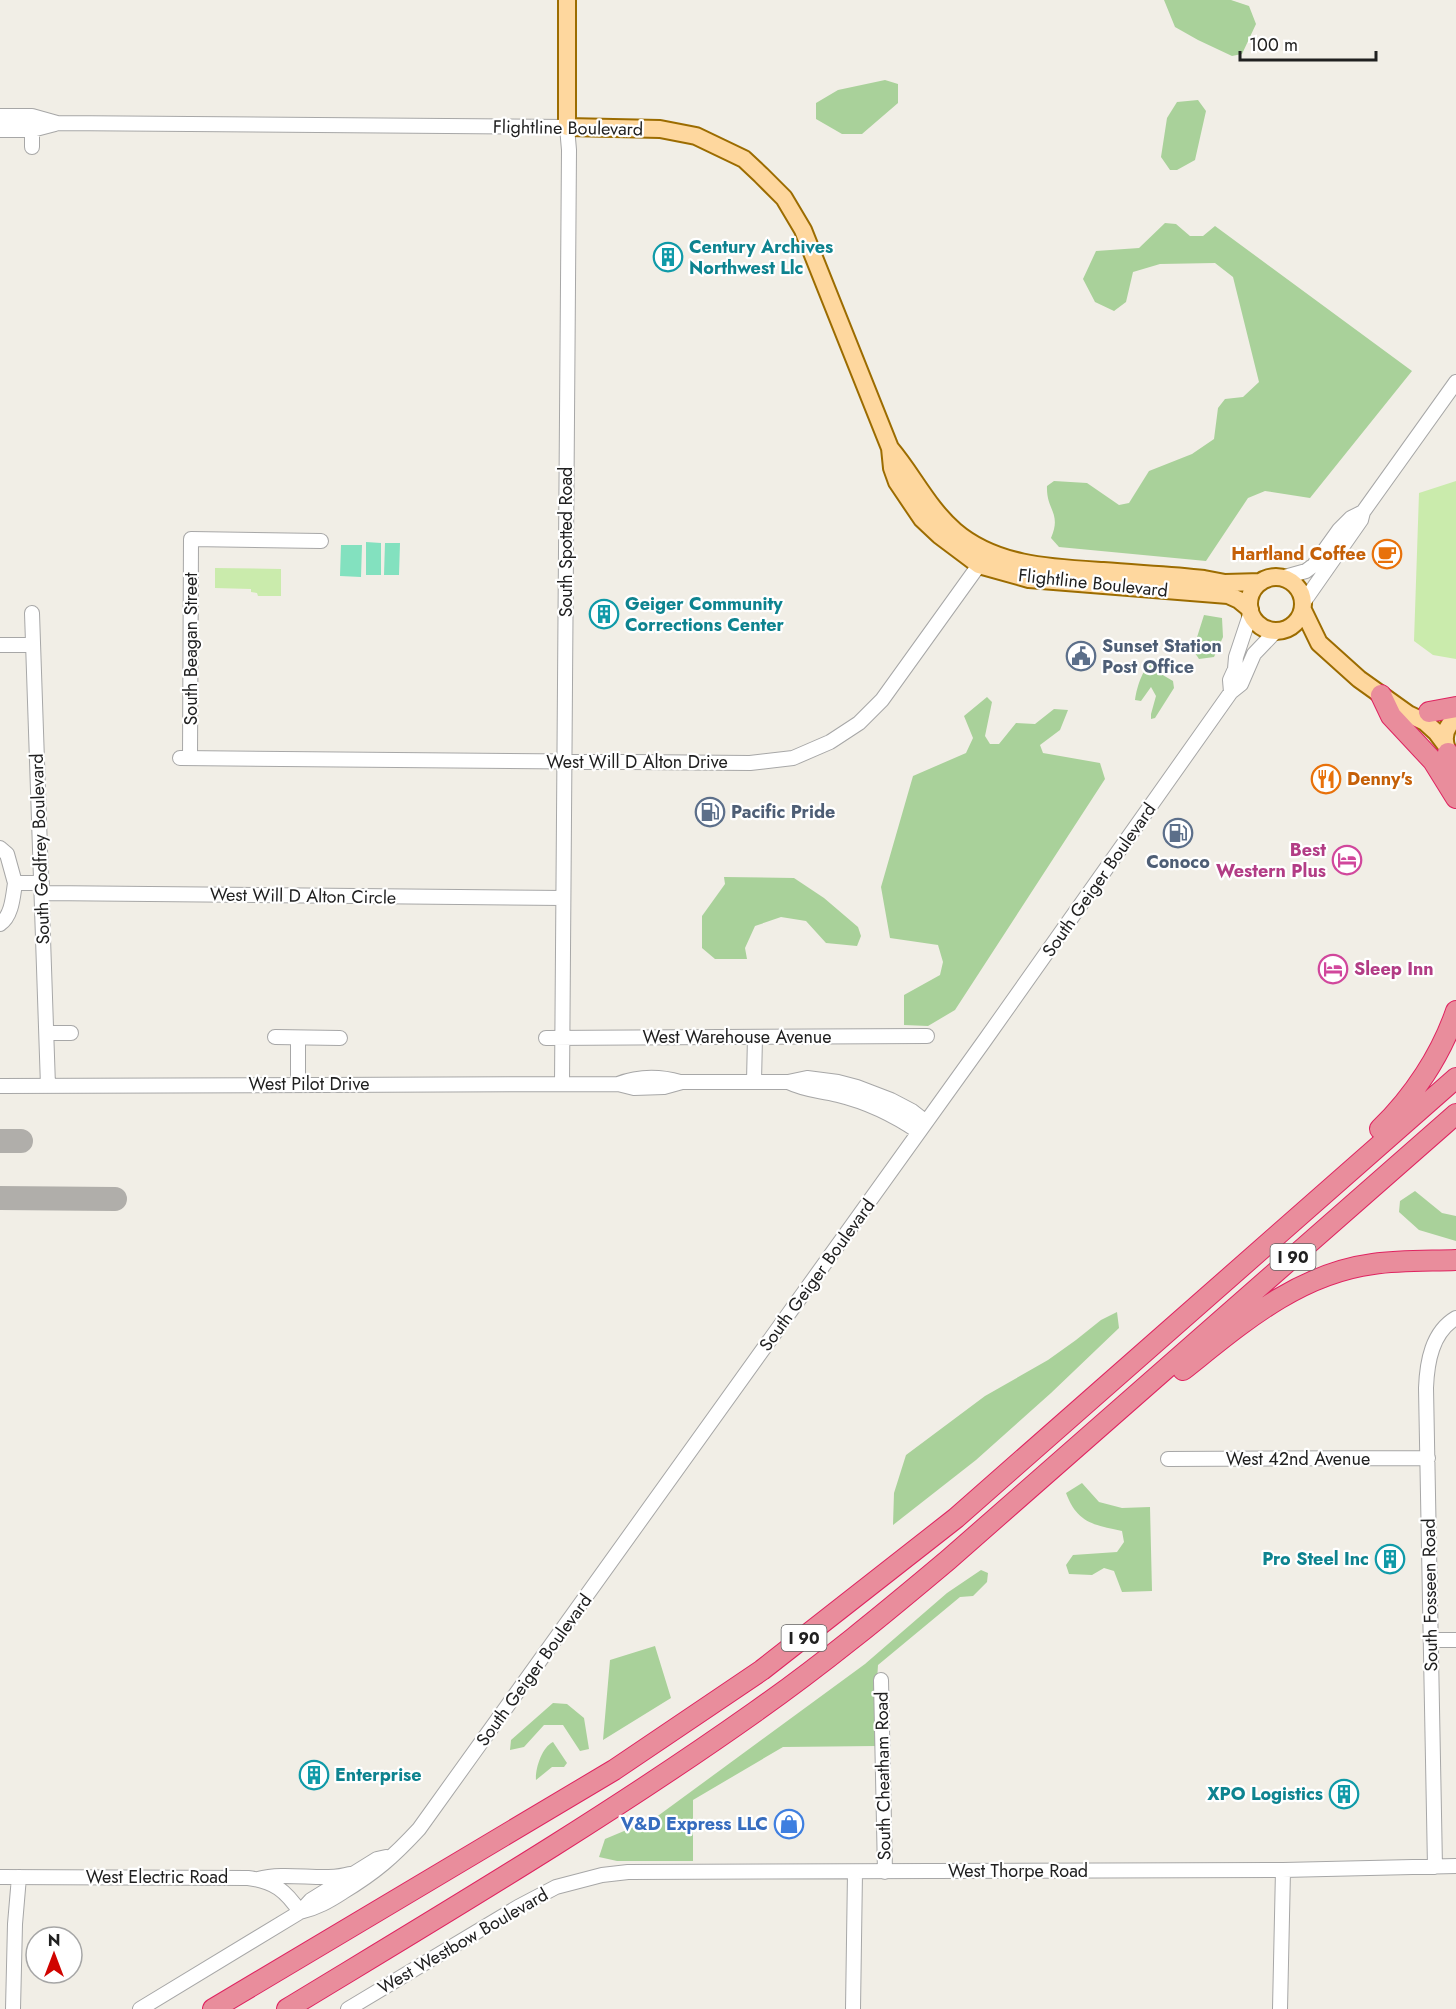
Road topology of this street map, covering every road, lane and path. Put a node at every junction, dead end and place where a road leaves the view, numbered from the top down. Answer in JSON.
{"nodes":[{"id":1,"x":567,"y":0,"type":"edge"},
{"id":2,"x":0,"y":116,"type":"edge"},
{"id":3,"x":32,"y":123,"type":"junction"},
{"id":4,"x":567,"y":127,"type":"junction"},
{"id":5,"x":0,"y":130,"type":"edge"},
{"id":6,"x":32,"y":147,"type":"dead end"},
{"id":7,"x":1456,"y":382,"type":"edge"},
{"id":8,"x":1363,"y":512,"type":"junction"},
{"id":9,"x":321,"y":541,"type":"dead end"},
{"id":10,"x":984,"y":559,"type":"junction"},
{"id":11,"x":1281,"y":578,"type":"junction"},
{"id":12,"x":1261,"y":582,"type":"junction"},
{"id":13,"x":1303,"y":606,"type":"junction"},
{"id":14,"x":1250,"y":610,"type":"junction"},
{"id":15,"x":32,"y":613,"type":"dead end"},
{"id":16,"x":1280,"y":630,"type":"junction"},
{"id":17,"x":1319,"y":643,"type":"junction"},
{"id":18,"x":0,"y":645,"type":"edge"},
{"id":19,"x":33,"y":645,"type":"junction"},
{"id":20,"x":1231,"y":692,"type":"junction"},
{"id":21,"x":1387,"y":699,"type":"junction"},
{"id":22,"x":1456,"y":707,"type":"edge"},
{"id":23,"x":1429,"y":712,"type":"junction"},
{"id":24,"x":1456,"y":717,"type":"edge"},
{"id":25,"x":1450,"y":752,"type":"edge"},
{"id":26,"x":185,"y":758,"type":"joint"},
{"id":27,"x":565,"y":762,"type":"junction"},
{"id":28,"x":1456,"y":778,"type":"edge"},
{"id":29,"x":1456,"y":798,"type":"edge"},
{"id":30,"x":0,"y":848,"type":"edge"},
{"id":31,"x":15,"y":883,"type":"junction"},
{"id":32,"x":42,"y":888,"type":"junction"},
{"id":33,"x":563,"y":898,"type":"junction"},
{"id":34,"x":0,"y":924,"type":"edge"},
{"id":35,"x":1456,"y":1011,"type":"edge"},
{"id":36,"x":47,"y":1033,"type":"junction"},
{"id":37,"x":71,"y":1034,"type":"dead end"},
{"id":38,"x":927,"y":1036,"type":"dead end"},
{"id":39,"x":275,"y":1037,"type":"dead end"},
{"id":40,"x":755,"y":1037,"type":"junction"},
{"id":41,"x":298,"y":1038,"type":"junction"},
{"id":42,"x":340,"y":1038,"type":"dead end"},
{"id":43,"x":546,"y":1038,"type":"dead end"},
{"id":44,"x":562,"y":1038,"type":"junction"},
{"id":45,"x":1456,"y":1078,"type":"edge"},
{"id":46,"x":754,"y":1082,"type":"junction"},
{"id":47,"x":298,"y":1084,"type":"junction"},
{"id":48,"x":562,"y":1084,"type":"junction"},
{"id":49,"x":0,"y":1086,"type":"edge"},
{"id":50,"x":48,"y":1086,"type":"junction"},
{"id":51,"x":1456,"y":1114,"type":"edge"},
{"id":52,"x":922,"y":1127,"type":"junction"},
{"id":53,"x":1335,"y":1184,"type":"junction"},
{"id":54,"x":1456,"y":1260,"type":"edge"},
{"id":55,"x":1456,"y":1318,"type":"edge"},
{"id":56,"x":1129,"y":1401,"type":"junction"},
{"id":57,"x":1428,"y":1458,"type":"junction"},
{"id":58,"x":1168,"y":1459,"type":"dead end"},
{"id":59,"x":1431,"y":1640,"type":"junction"},
{"id":60,"x":1456,"y":1640,"type":"edge"},
{"id":61,"x":881,"y":1680,"type":"dead end"},
{"id":62,"x":396,"y":1853,"type":"junction"},
{"id":63,"x":1456,"y":1866,"type":"edge"},
{"id":64,"x":1435,"y":1867,"type":"junction"},
{"id":65,"x":1283,"y":1870,"type":"junction"},
{"id":66,"x":855,"y":1872,"type":"junction"},
{"id":67,"x":885,"y":1872,"type":"junction"},
{"id":68,"x":355,"y":1873,"type":"junction"},
{"id":69,"x":0,"y":1877,"type":"edge"},
{"id":70,"x":19,"y":1877,"type":"junction"},
{"id":71,"x":258,"y":1879,"type":"junction"},
{"id":72,"x":581,"y":1879,"type":"joint"},
{"id":73,"x":300,"y":1912,"type":"junction"},
{"id":74,"x":13,"y":2009,"type":"edge"},
{"id":75,"x":140,"y":2009,"type":"edge"},
{"id":76,"x":213,"y":2009,"type":"edge"},
{"id":77,"x":287,"y":2009,"type":"edge"},
{"id":78,"x":348,"y":2009,"type":"edge"},
{"id":79,"x":853,"y":2009,"type":"edge"},
{"id":80,"x":1280,"y":2009,"type":"edge"}],
"edges":[{"from":1,"to":4,"type":"main road","name":"South Spotted Road"},
{"from":2,"to":3,"type":"street","name":"Flightline Boulevard"},
{"from":3,"to":4,"type":"street","name":"Flightline Boulevard"},
{"from":3,"to":5,"type":"street","name":"Flightline Boulevard"},
{"from":3,"to":6,"type":"street"},
{"from":4,"to":10,"type":"main road","name":"Flightline Boulevard"},
{"from":4,"to":27,"type":"street","name":"South Spotted Road"},
{"from":7,"to":8,"type":"street"},
{"from":8,"to":11,"type":"street"},
{"from":8,"to":13,"type":"street"},
{"from":9,"to":26,"type":"street","name":"South Beagan Street"},
{"from":10,"to":12,"type":"main road","name":"Flightline Boulevard"},
{"from":10,"to":14,"type":"main road","name":"Flightline Boulevard"},
{"from":10,"to":27,"type":"street","name":"West Will D Alton Drive"},
{"from":11,"to":12,"type":"main road"},
{"from":11,"to":13,"type":"main road"},
{"from":12,"to":14,"type":"main road"},
{"from":13,"to":16,"type":"main road"},
{"from":13,"to":17,"type":"main road"},
{"from":14,"to":16,"type":"main road"},
{"from":14,"to":20,"type":"street","name":"South Geiger Boulevard"},
{"from":15,"to":19,"type":"street","name":"South Godfrey Boulevard"},
{"from":16,"to":17,"type":"main road"},
{"from":16,"to":20,"type":"street","name":"South Geiger Boulevard"},
{"from":17,"to":21,"type":"main road"},
{"from":18,"to":19,"type":"street"},
{"from":19,"to":32,"type":"street","name":"South Godfrey Boulevard"},
{"from":20,"to":52,"type":"street","name":"South Geiger Boulevard"},
{"from":21,"to":23,"type":"main road"},
{"from":21,"to":25,"type":"main road"},
{"from":21,"to":29,"type":"highway"},
{"from":22,"to":23,"type":"highway"},
{"from":23,"to":24,"type":"main road"},
{"from":24,"to":25,"type":"main road"},
{"from":25,"to":28,"type":"highway"},
{"from":26,"to":27,"type":"street","name":"West Will D Alton Drive"},
{"from":27,"to":33,"type":"street","name":"South Spotted Road"},
{"from":30,"to":31,"type":"street"},
{"from":31,"to":32,"type":"street","name":"West Will D Alton Circle"},
{"from":31,"to":34,"type":"street"},
{"from":32,"to":33,"type":"street","name":"West Will D Alton Circle"},
{"from":32,"to":36,"type":"street","name":"South Godfrey Boulevard"},
{"from":33,"to":44,"type":"street","name":"South Spotted Road"},
{"from":35,"to":53,"type":"highway"},
{"from":36,"to":37,"type":"street"},
{"from":36,"to":50,"type":"street","name":"South Godfrey Boulevard"},
{"from":38,"to":40,"type":"street","name":"West Warehouse Avenue"},
{"from":39,"to":41,"type":"street"},
{"from":40,"to":44,"type":"street","name":"West Warehouse Avenue"},
{"from":40,"to":46,"type":"street"},
{"from":41,"to":42,"type":"street"},
{"from":41,"to":47,"type":"street"},
{"from":43,"to":44,"type":"street","name":"West Warehouse Avenue"},
{"from":44,"to":48,"type":"street","name":"South Spotted Road"},
{"from":45,"to":53,"type":"highway","number":"I 90"},
{"from":46,"to":48,"type":"street","name":"West Pilot Drive"},
{"from":46,"to":52,"type":"street","name":"West Pilot Drive"},
{"from":47,"to":48,"type":"street","name":"West Pilot Drive"},
{"from":47,"to":50,"type":"street","name":"West Pilot Drive"},
{"from":49,"to":50,"type":"street","name":"West Pilot Drive"},
{"from":51,"to":56,"type":"highway","number":"I 90"},
{"from":52,"to":62,"type":"street","name":"South Geiger Boulevard"},
{"from":53,"to":76,"type":"highway","number":"I 90"},
{"from":54,"to":56,"type":"highway"},
{"from":55,"to":57,"type":"street","name":"South Fosseen Road"},
{"from":56,"to":77,"type":"highway","number":"I 90"},
{"from":57,"to":58,"type":"street","name":"West 42nd Avenue"},
{"from":57,"to":59,"type":"street","name":"South Fosseen Road"},
{"from":59,"to":60,"type":"street"},
{"from":59,"to":64,"type":"street","name":"South Fosseen Road"},
{"from":61,"to":67,"type":"street","name":"South Cheatham Road"},
{"from":62,"to":68,"type":"street","name":"South Geiger Boulevard"},
{"from":62,"to":73,"type":"street","name":"South Geiger Boulevard"},
{"from":63,"to":64,"type":"street","name":"West Thorpe Road"},
{"from":64,"to":65,"type":"street","name":"West Thorpe Road"},
{"from":65,"to":67,"type":"street","name":"West Thorpe Road"},
{"from":65,"to":80,"type":"street"},
{"from":66,"to":67,"type":"street","name":"West Thorpe Road"},
{"from":66,"to":72,"type":"street","name":"West Thorpe Road"},
{"from":66,"to":79,"type":"street","name":"South Cheatham Road"},
{"from":68,"to":71,"type":"street"},
{"from":68,"to":73,"type":"street","name":"South Geiger Boulevard"},
{"from":69,"to":70,"type":"street","name":"West Electric Road"},
{"from":70,"to":71,"type":"street","name":"West Electric Road"},
{"from":70,"to":74,"type":"street"},
{"from":71,"to":73,"type":"street","name":"West Electric Road"},
{"from":72,"to":78,"type":"street","name":"West Westbow Boulevard"},
{"from":73,"to":75,"type":"street","name":"South Geiger Boulevard"}]}
